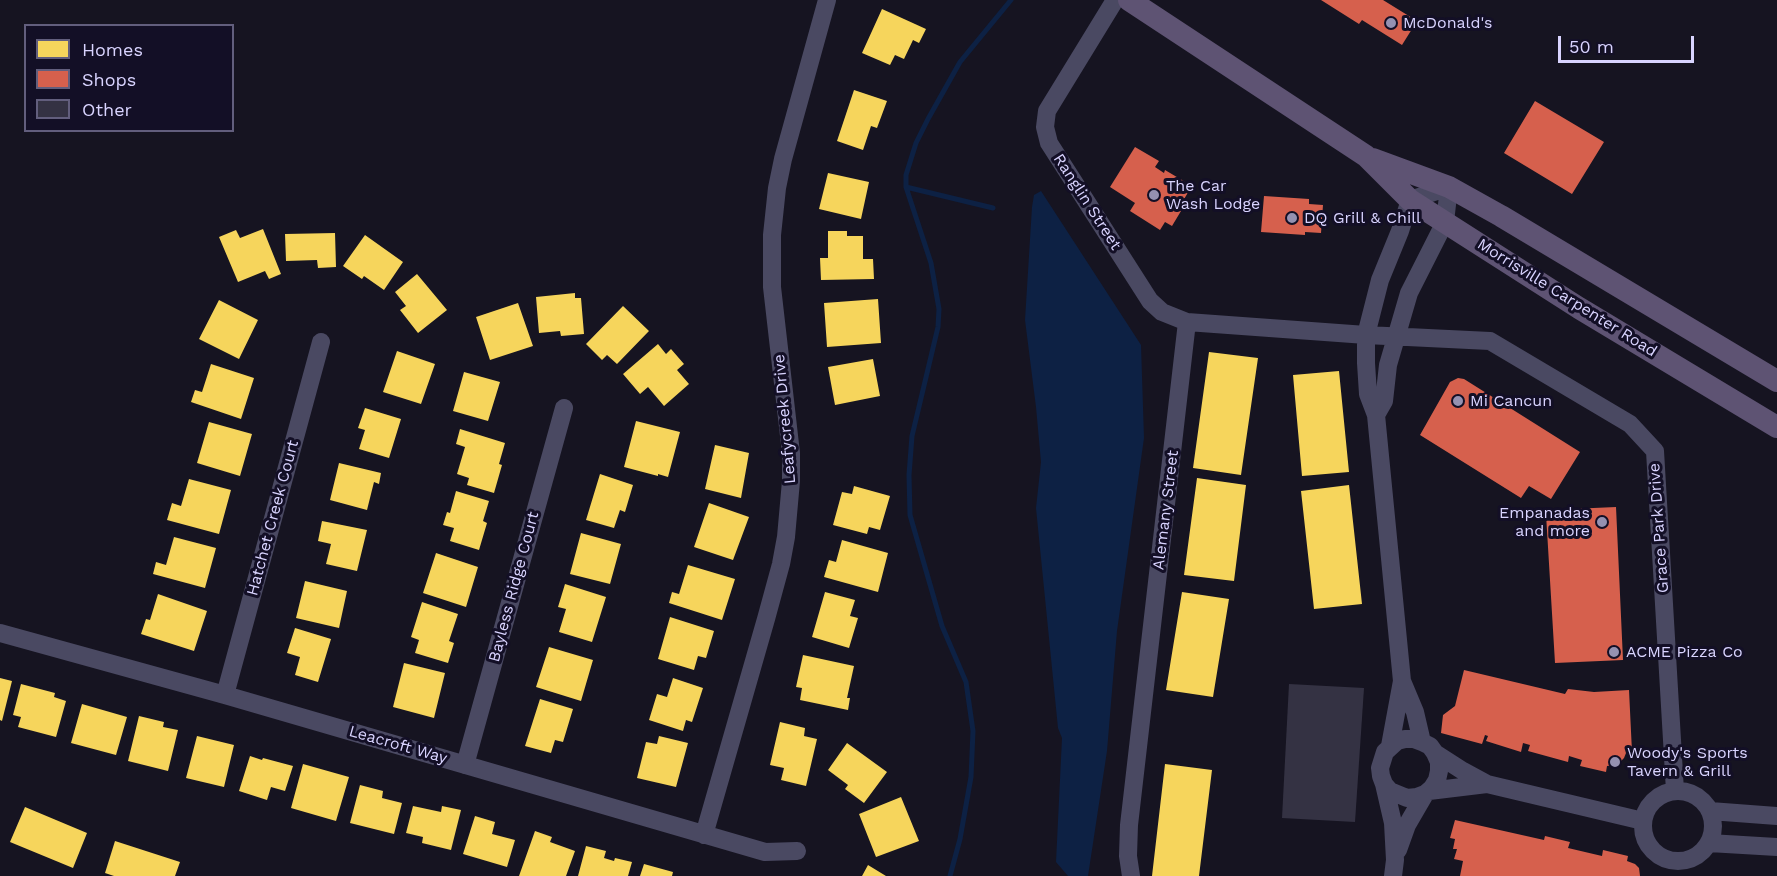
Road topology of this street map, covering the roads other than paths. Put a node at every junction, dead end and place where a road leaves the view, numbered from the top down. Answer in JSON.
{"nodes":[{"id":1,"x":827,"y":0,"type":"edge"},
{"id":2,"x":1115,"y":0,"type":"edge"},
{"id":3,"x":1129,"y":0,"type":"edge"},
{"id":4,"x":1366,"y":156,"type":"junction"},
{"id":5,"x":1449,"y":187,"type":"junction"},
{"id":6,"x":1410,"y":200,"type":"junction"},
{"id":7,"x":1445,"y":222,"type":"junction"},
{"id":8,"x":1187,"y":322,"type":"junction"},
{"id":9,"x":1366,"y":335,"type":"junction"},
{"id":10,"x":1395,"y":336,"type":"junction"},
{"id":11,"x":321,"y":342,"type":"dead end"},
{"id":12,"x":1777,"y":381,"type":"edge"},
{"id":13,"x":564,"y":408,"type":"dead end"},
{"id":14,"x":1376,"y":415,"type":"junction"},
{"id":15,"x":1777,"y":427,"type":"edge"},
{"id":16,"x":0,"y":633,"type":"edge"},
{"id":17,"x":1402,"y":681,"type":"junction"},
{"id":18,"x":225,"y":695,"type":"junction"},
{"id":19,"x":1390,"y":746,"type":"junction"},
{"id":20,"x":1429,"y":747,"type":"junction"},
{"id":21,"x":465,"y":765,"type":"junction"},
{"id":22,"x":1384,"y":784,"type":"junction"},
{"id":23,"x":1487,"y":784,"type":"junction"},
{"id":24,"x":1675,"y":791,"type":"junction"},
{"id":25,"x":1427,"y":793,"type":"junction"},
{"id":26,"x":1710,"y":812,"type":"junction"},
{"id":27,"x":1777,"y":816,"type":"edge"},
{"id":28,"x":1643,"y":821,"type":"junction"},
{"id":29,"x":704,"y":835,"type":"junction"},
{"id":30,"x":1709,"y":843,"type":"junction"},
{"id":31,"x":1777,"y":847,"type":"edge"},
{"id":32,"x":797,"y":851,"type":"dead end"},
{"id":33,"x":1394,"y":868,"type":"edge"},
{"id":34,"x":1678,"y":869,"type":"edge"},
{"id":35,"x":1131,"y":876,"type":"edge"}],
"edges":[{"from":1,"to":29,"type":"street","name":"Leafycreek Drive"},
{"from":2,"to":8,"type":"street","name":"Ranglin Street"},
{"from":3,"to":4,"type":"main road","name":"Morrisville Carpenter Road"},
{"from":4,"to":5,"type":"main road","name":"Morrisville Carpenter Road"},
{"from":4,"to":6,"type":"main road","name":"Morrisville Carpenter Road"},
{"from":5,"to":6,"type":"street"},
{"from":5,"to":7,"type":"street"},
{"from":5,"to":12,"type":"main road","name":"Morrisville Carpenter Road"},
{"from":6,"to":7,"type":"main road","name":"Morrisville Carpenter Road"},
{"from":6,"to":9,"type":"street"},
{"from":7,"to":10,"type":"street"},
{"from":7,"to":15,"type":"main road","name":"Morrisville Carpenter Road"},
{"from":8,"to":9,"type":"street"},
{"from":8,"to":35,"type":"street","name":"Alemany Street"},
{"from":9,"to":10,"type":"street"},
{"from":9,"to":14,"type":"street"},
{"from":10,"to":14,"type":"street"},
{"from":10,"to":24,"type":"street","name":"Grace Park Drive"},
{"from":11,"to":18,"type":"street","name":"Hatchet Creek Court"},
{"from":13,"to":21,"type":"street","name":"Bayless Ridge Court"},
{"from":14,"to":17,"type":"street"},
{"from":16,"to":18,"type":"street","name":"Leacroft Way"},
{"from":17,"to":19,"type":"street"},
{"from":17,"to":20,"type":"street"},
{"from":18,"to":21,"type":"street","name":"Leacroft Way"},
{"from":19,"to":20,"type":"street"},
{"from":19,"to":22,"type":"street"},
{"from":20,"to":23,"type":"street"},
{"from":20,"to":25,"type":"street"},
{"from":21,"to":29,"type":"street","name":"Leacroft Way"},
{"from":22,"to":25,"type":"street"},
{"from":22,"to":33,"type":"street"},
{"from":23,"to":25,"type":"street"},
{"from":23,"to":28,"type":"street"},
{"from":24,"to":26,"type":"street"},
{"from":24,"to":28,"type":"street"},
{"from":25,"to":33,"type":"street"},
{"from":26,"to":27,"type":"street"},
{"from":26,"to":30,"type":"street"},
{"from":28,"to":34,"type":"street"},
{"from":29,"to":32,"type":"street","name":"Leacroft Way"},
{"from":30,"to":31,"type":"street"},
{"from":30,"to":34,"type":"street"}]}
